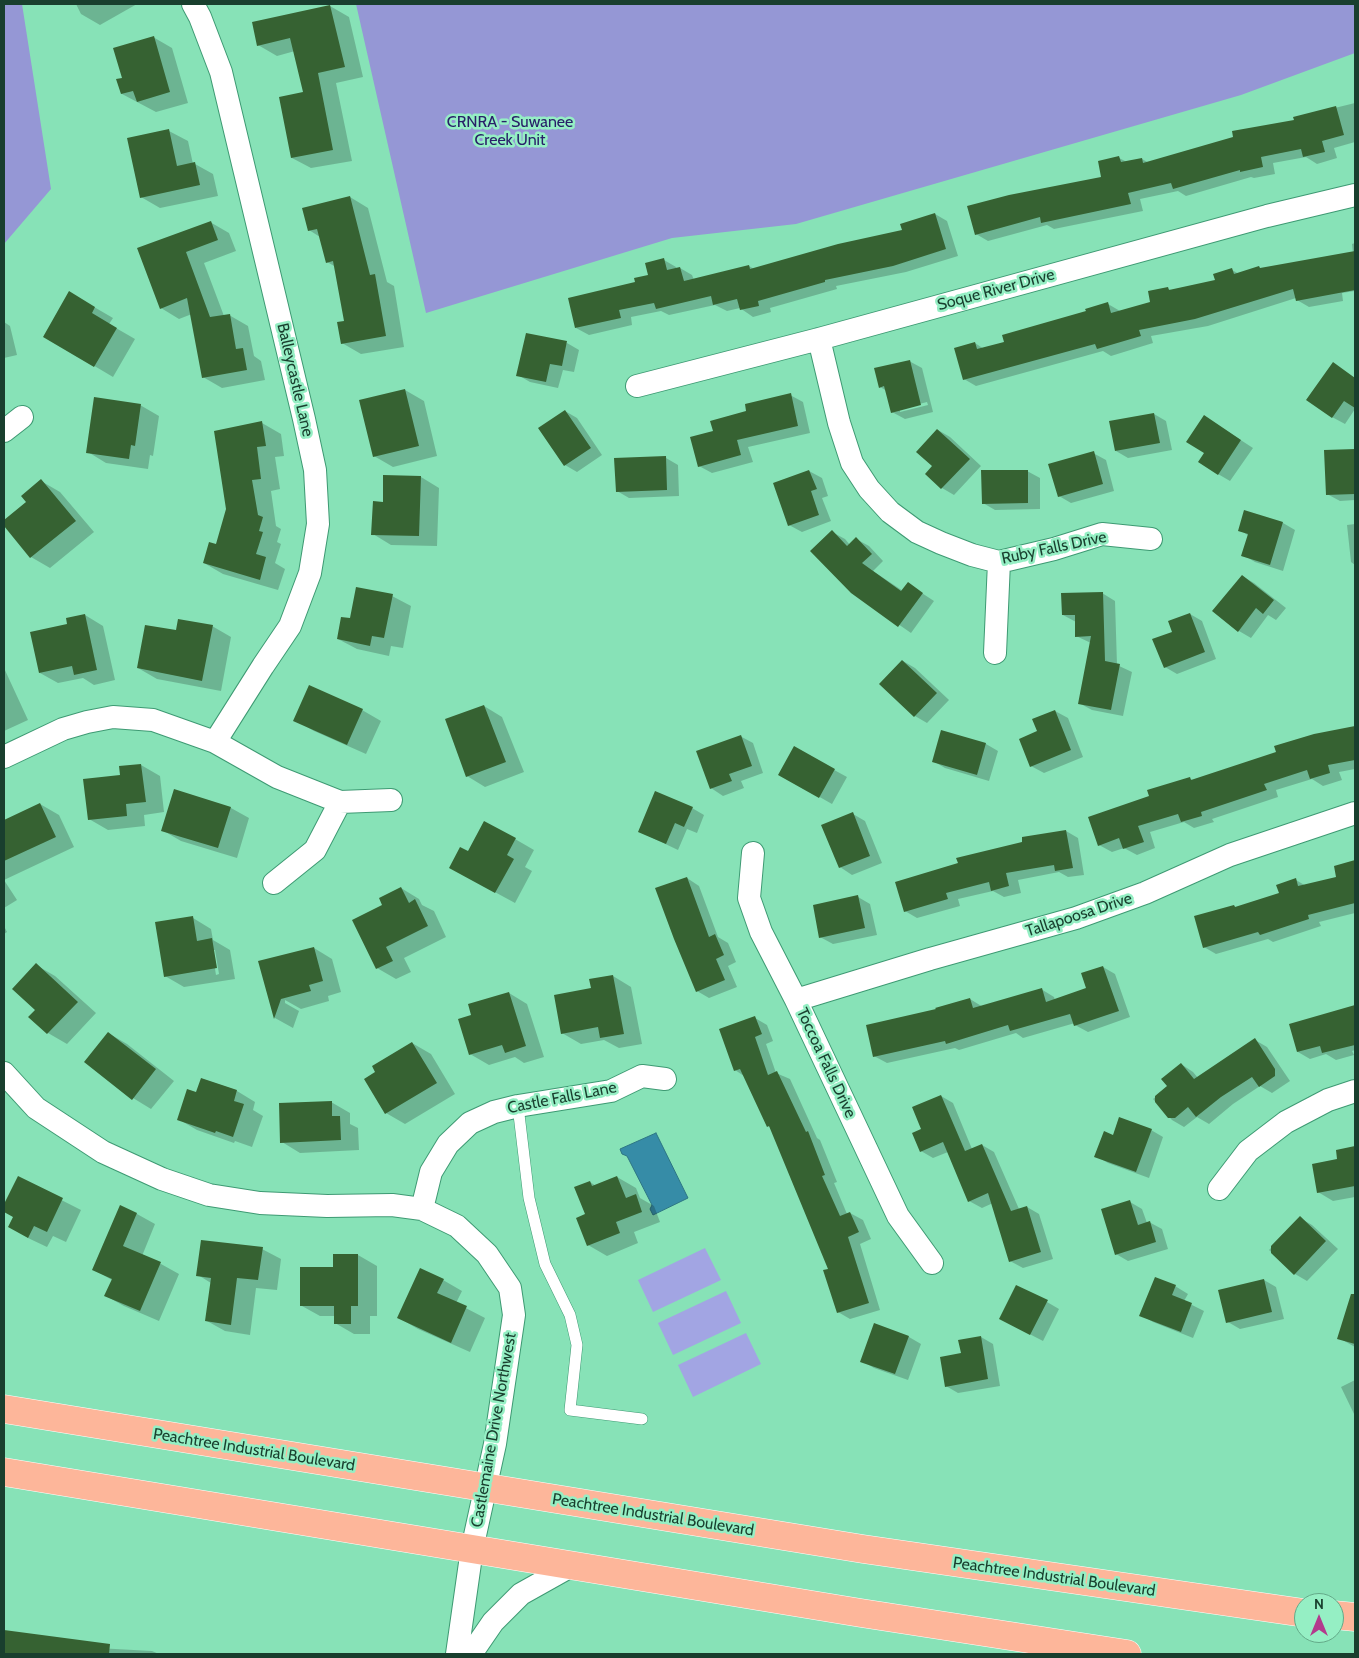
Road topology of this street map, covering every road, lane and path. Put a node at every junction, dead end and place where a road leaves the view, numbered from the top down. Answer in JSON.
{"nodes":[{"id":1,"x":193,"y":4,"type":"edge"},
{"id":2,"x":1355,"y":195,"type":"edge"},
{"id":3,"x":819,"y":339,"type":"junction"},
{"id":4,"x":637,"y":386,"type":"dead end"},
{"id":5,"x":22,"y":416,"type":"dead end"},
{"id":6,"x":4,"y":431,"type":"edge"},
{"id":7,"x":1151,"y":539,"type":"dead end"},
{"id":8,"x":1000,"y":562,"type":"junction"},
{"id":9,"x":995,"y":653,"type":"dead end"},
{"id":10,"x":215,"y":742,"type":"junction"},
{"id":11,"x":4,"y":757,"type":"edge"},
{"id":12,"x":391,"y":800,"type":"dead end"},
{"id":13,"x":340,"y":802,"type":"junction"},
{"id":14,"x":1355,"y":813,"type":"edge"},
{"id":15,"x":754,"y":853,"type":"dead end"},
{"id":16,"x":274,"y":883,"type":"dead end"},
{"id":17,"x":796,"y":1000,"type":"junction"},
{"id":18,"x":4,"y":1075,"type":"edge"},
{"id":19,"x":665,"y":1079,"type":"dead end"},
{"id":20,"x":1355,"y":1091,"type":"edge"},
{"id":21,"x":518,"y":1106,"type":"junction"},
{"id":22,"x":1219,"y":1189,"type":"dead end"},
{"id":23,"x":422,"y":1209,"type":"junction"},
{"id":24,"x":932,"y":1263,"type":"dead end"},
{"id":25,"x":4,"y":1409,"type":"edge"},
{"id":26,"x":642,"y":1419,"type":"dead end"},
{"id":27,"x":4,"y":1472,"type":"edge"},
{"id":28,"x":485,"y":1488,"type":"junction"},
{"id":29,"x":472,"y":1549,"type":"junction"},
{"id":30,"x":571,"y":1566,"type":"junction"},
{"id":31,"x":1294,"y":1613,"type":"edge"},
{"id":32,"x":457,"y":1654,"type":"edge"},
{"id":33,"x":472,"y":1654,"type":"edge"},
{"id":34,"x":1127,"y":1654,"type":"edge"}],
"edges":[{"from":1,"to":10,"type":"street","name":"Balleycastle Lane"},
{"from":2,"to":3,"type":"street","name":"Soque River Drive"},
{"from":3,"to":4,"type":"street","name":"Soque River Drive"},
{"from":3,"to":8,"type":"street","name":"Ruby Falls Drive"},
{"from":5,"to":6,"type":"street"},
{"from":7,"to":8,"type":"street","name":"Ruby Falls Drive"},
{"from":8,"to":9,"type":"street"},
{"from":10,"to":11,"type":"street"},
{"from":10,"to":13,"type":"street"},
{"from":12,"to":13,"type":"street"},
{"from":13,"to":16,"type":"street"},
{"from":14,"to":17,"type":"street","name":"Tallapoosa Drive"},
{"from":15,"to":17,"type":"street","name":"Toccoa Falls Drive"},
{"from":17,"to":24,"type":"street","name":"Toccoa Falls Drive"},
{"from":18,"to":23,"type":"street","name":"Castlemaine Drive Northwest"},
{"from":19,"to":21,"type":"street","name":"Castle Falls Lane"},
{"from":20,"to":22,"type":"street"},
{"from":21,"to":23,"type":"street","name":"Castle Falls Lane"},
{"from":21,"to":26,"type":"lane"},
{"from":23,"to":28,"type":"street","name":"Castlemaine Drive Northwest"},
{"from":25,"to":28,"type":"highway","name":"Peachtree Industrial Boulevard"},
{"from":27,"to":29,"type":"highway"},
{"from":28,"to":29,"type":"street","name":"Castlemaine Drive Northwest"},
{"from":28,"to":31,"type":"highway","name":"Peachtree Industrial Boulevard"},
{"from":29,"to":30,"type":"highway"},
{"from":29,"to":32,"type":"street","name":"Castlemaine Drive Northwest"},
{"from":30,"to":33,"type":"street"},
{"from":30,"to":34,"type":"highway"}]}
